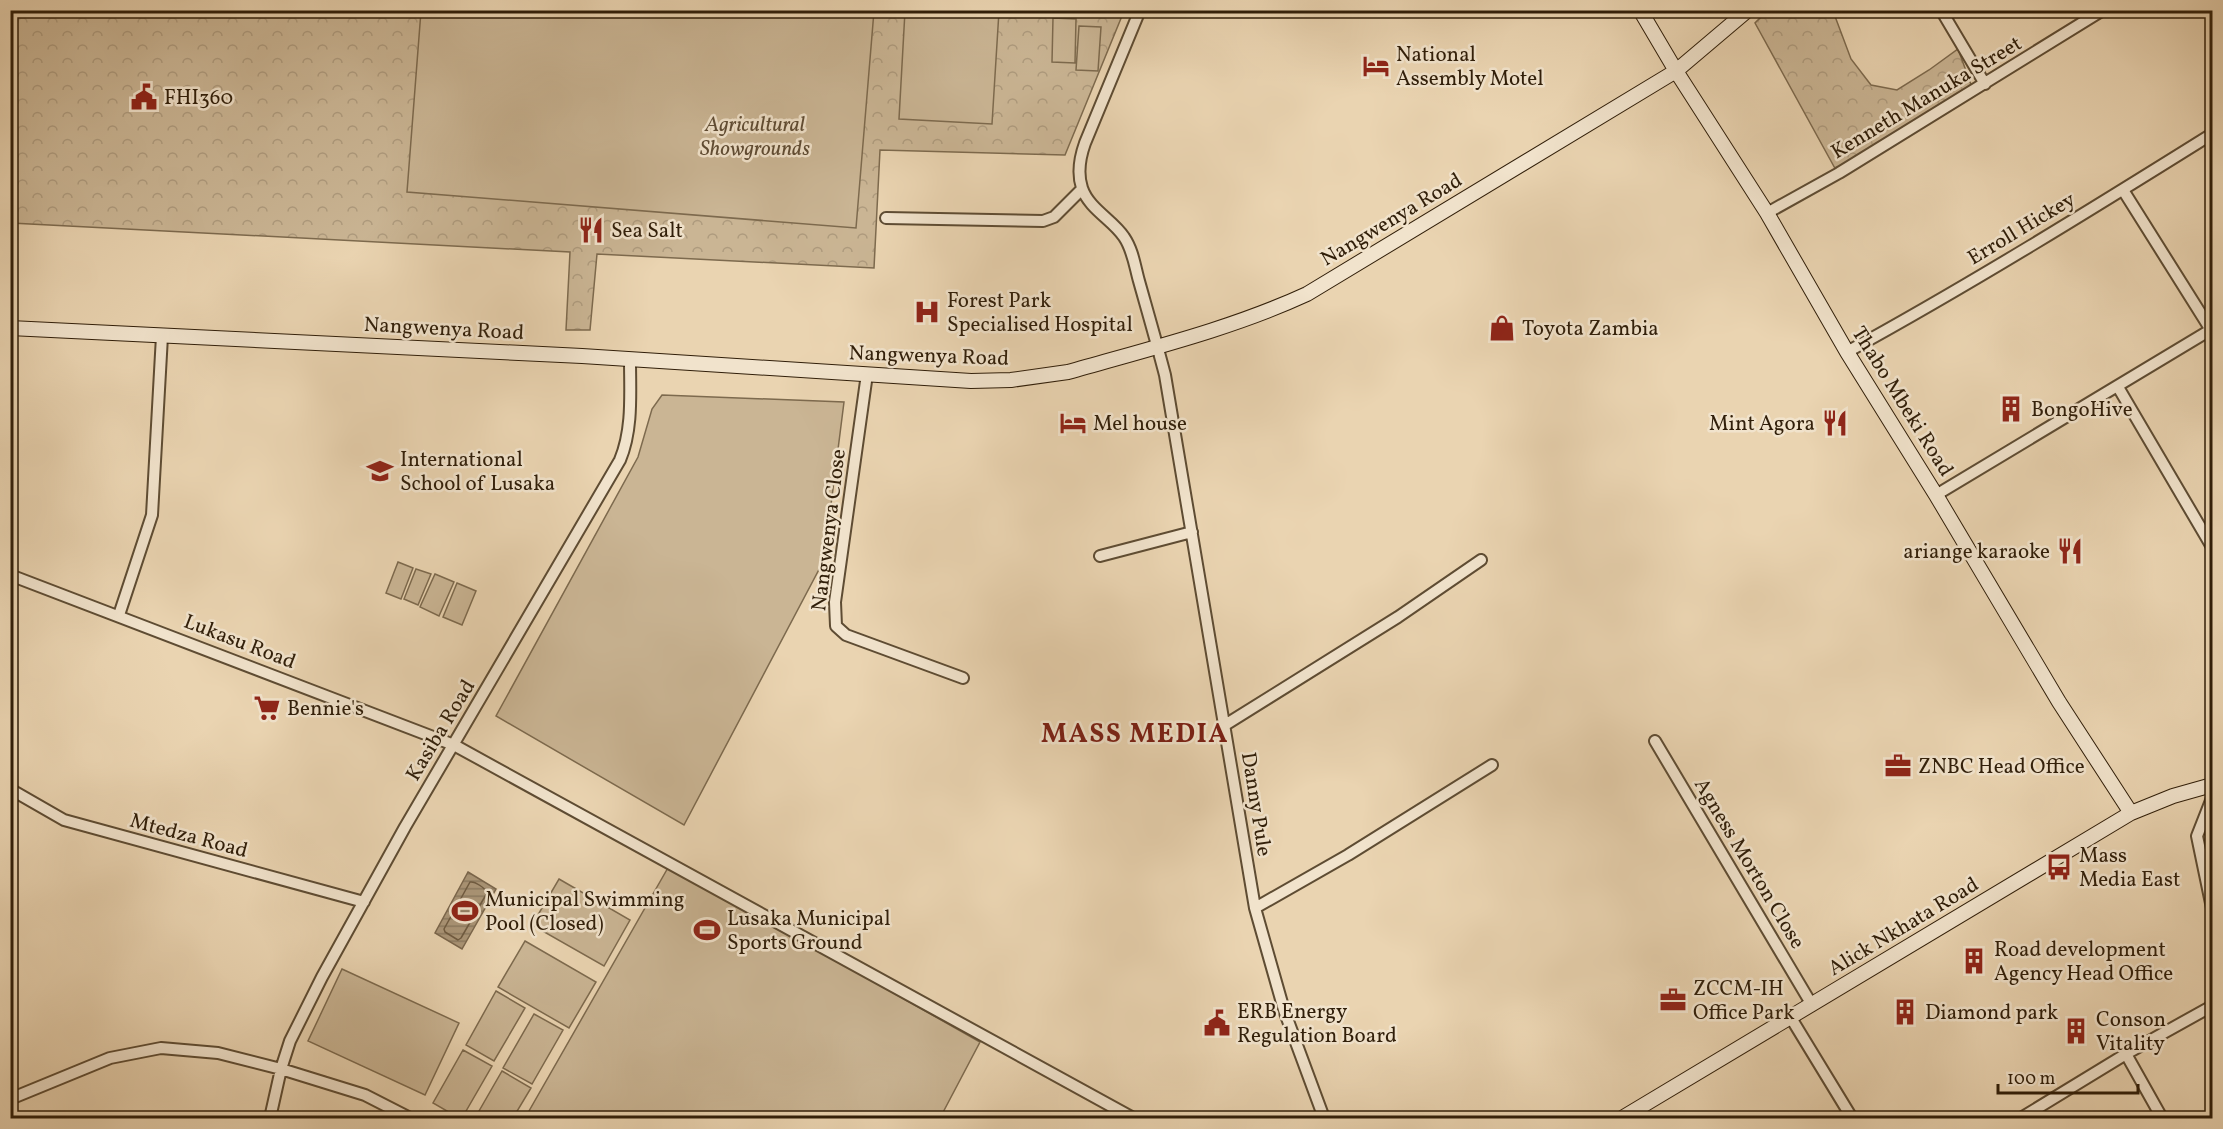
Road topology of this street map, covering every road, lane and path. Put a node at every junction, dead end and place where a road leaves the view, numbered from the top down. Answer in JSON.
{"nodes":[{"id":1,"x":1140,"y":10,"type":"edge"},
{"id":2,"x":1640,"y":10,"type":"edge"},
{"id":3,"x":1748,"y":10,"type":"edge"},
{"id":4,"x":1941,"y":10,"type":"edge"},
{"id":5,"x":2103,"y":10,"type":"edge"},
{"id":6,"x":1676,"y":72,"type":"junction"},
{"id":7,"x":1985,"y":84,"type":"junction"},
{"id":8,"x":2212,"y":134,"type":"edge"},
{"id":9,"x":1082,"y":189,"type":"junction"},
{"id":10,"x":2123,"y":190,"type":"junction"},
{"id":11,"x":1767,"y":213,"type":"junction"},
{"id":12,"x":886,"y":218,"type":"dead end"},
{"id":13,"x":10,"y":328,"type":"edge"},
{"id":14,"x":2212,"y":330,"type":"edge"},
{"id":15,"x":162,"y":336,"type":"junction"},
{"id":16,"x":1158,"y":346,"type":"junction"},
{"id":17,"x":1847,"y":352,"type":"junction"},
{"id":18,"x":630,"y":360,"type":"junction"},
{"id":19,"x":867,"y":374,"type":"junction"},
{"id":20,"x":2118,"y":387,"type":"junction"},
{"id":21,"x":1936,"y":495,"type":"junction"},
{"id":22,"x":1192,"y":532,"type":"junction"},
{"id":23,"x":2212,"y":547,"type":"edge"},
{"id":24,"x":1100,"y":556,"type":"dead end"},
{"id":25,"x":1481,"y":560,"type":"dead end"},
{"id":26,"x":10,"y":575,"type":"edge"},
{"id":27,"x":119,"y":615,"type":"junction"},
{"id":28,"x":963,"y":678,"type":"dead end"},
{"id":29,"x":1225,"y":725,"type":"junction"},
{"id":30,"x":1654,"y":741,"type":"dead end"},
{"id":31,"x":454,"y":745,"type":"junction"},
{"id":32,"x":1492,"y":765,"type":"dead end"},
{"id":33,"x":2212,"y":785,"type":"edge"},
{"id":34,"x":10,"y":789,"type":"edge"},
{"id":35,"x":2212,"y":798,"type":"edge"},
{"id":36,"x":2131,"y":813,"type":"junction"},
{"id":37,"x":364,"y":902,"type":"junction"},
{"id":38,"x":1255,"y":908,"type":"junction"},
{"id":39,"x":2212,"y":908,"type":"edge"},
{"id":40,"x":1812,"y":1005,"type":"junction"},
{"id":41,"x":2212,"y":1005,"type":"edge"},
{"id":42,"x":1791,"y":1018,"type":"junction"},
{"id":43,"x":2126,"y":1054,"type":"junction"},
{"id":44,"x":281,"y":1069,"type":"junction"},
{"id":45,"x":10,"y":1099,"type":"edge"},
{"id":46,"x":270,"y":1119,"type":"edge"},
{"id":47,"x":410,"y":1119,"type":"edge"},
{"id":48,"x":1133,"y":1119,"type":"edge"},
{"id":49,"x":1324,"y":1119,"type":"edge"},
{"id":50,"x":1622,"y":1119,"type":"edge"},
{"id":51,"x":1852,"y":1119,"type":"edge"},
{"id":52,"x":2021,"y":1119,"type":"edge"},
{"id":53,"x":2162,"y":1119,"type":"edge"}],
"edges":[{"from":1,"to":9,"type":"street"},
{"from":2,"to":6,"type":"main road","name":"Thabo Mbeki Road"},
{"from":3,"to":6,"type":"main road","name":"Nangwenya Road"},
{"from":4,"to":7,"type":"street"},
{"from":5,"to":7,"type":"street","name":"Kenneth Manuka Street"},
{"from":6,"to":11,"type":"main road","name":"Thabo Mbeki Road"},
{"from":6,"to":16,"type":"main road","name":"Nangwenya Road"},
{"from":7,"to":11,"type":"street","name":"Kenneth Manuka Street"},
{"from":8,"to":10,"type":"street","name":"Erroll Hickey"},
{"from":9,"to":12,"type":"street"},
{"from":9,"to":16,"type":"street","name":"Danny Pule"},
{"from":10,"to":14,"type":"street"},
{"from":10,"to":17,"type":"street","name":"Erroll Hickey"},
{"from":11,"to":17,"type":"main road","name":"Thabo Mbeki Road"},
{"from":13,"to":15,"type":"main road","name":"Nangwenya Road"},
{"from":14,"to":20,"type":"street"},
{"from":15,"to":18,"type":"main road","name":"Nangwenya Road"},
{"from":15,"to":27,"type":"street"},
{"from":16,"to":19,"type":"main road","name":"Nangwenya Road"},
{"from":16,"to":22,"type":"street","name":"Danny Pule"},
{"from":17,"to":21,"type":"main road","name":"Thabo Mbeki Road"},
{"from":18,"to":19,"type":"main road","name":"Nangwenya Road"},
{"from":18,"to":31,"type":"street","name":"Kasiba Road"},
{"from":19,"to":28,"type":"street","name":"Nangwenya Close"},
{"from":20,"to":21,"type":"street"},
{"from":20,"to":23,"type":"street"},
{"from":21,"to":36,"type":"main road","name":"Thabo Mbeki Road"},
{"from":22,"to":24,"type":"street"},
{"from":22,"to":29,"type":"street","name":"Danny Pule"},
{"from":25,"to":29,"type":"street"},
{"from":26,"to":27,"type":"street","name":"Lukasu Road"},
{"from":27,"to":31,"type":"street","name":"Lukasu Road"},
{"from":29,"to":38,"type":"street","name":"Danny Pule"},
{"from":30,"to":40,"type":"street","name":"Agness Morton Close"},
{"from":31,"to":37,"type":"street","name":"Kasiba Road"},
{"from":31,"to":48,"type":"street","name":"Lukasu Road"},
{"from":32,"to":38,"type":"street"},
{"from":33,"to":36,"type":"main road","name":"Alick Nkhata Road"},
{"from":34,"to":37,"type":"street","name":"Mtedza Road"},
{"from":35,"to":39,"type":"street"},
{"from":36,"to":40,"type":"main road","name":"Alick Nkhata Road"},
{"from":37,"to":44,"type":"street","name":"Kasiba Road"},
{"from":38,"to":49,"type":"street","name":"Danny Pule"},
{"from":40,"to":42,"type":"main road","name":"Alick Nkhata Road"},
{"from":41,"to":43,"type":"street"},
{"from":42,"to":50,"type":"main road","name":"Alick Nkhata Road"},
{"from":42,"to":51,"type":"street"},
{"from":43,"to":52,"type":"street"},
{"from":43,"to":53,"type":"street"},
{"from":44,"to":45,"type":"street"},
{"from":44,"to":46,"type":"street","name":"Kasiba Road"},
{"from":44,"to":47,"type":"street"}]}
